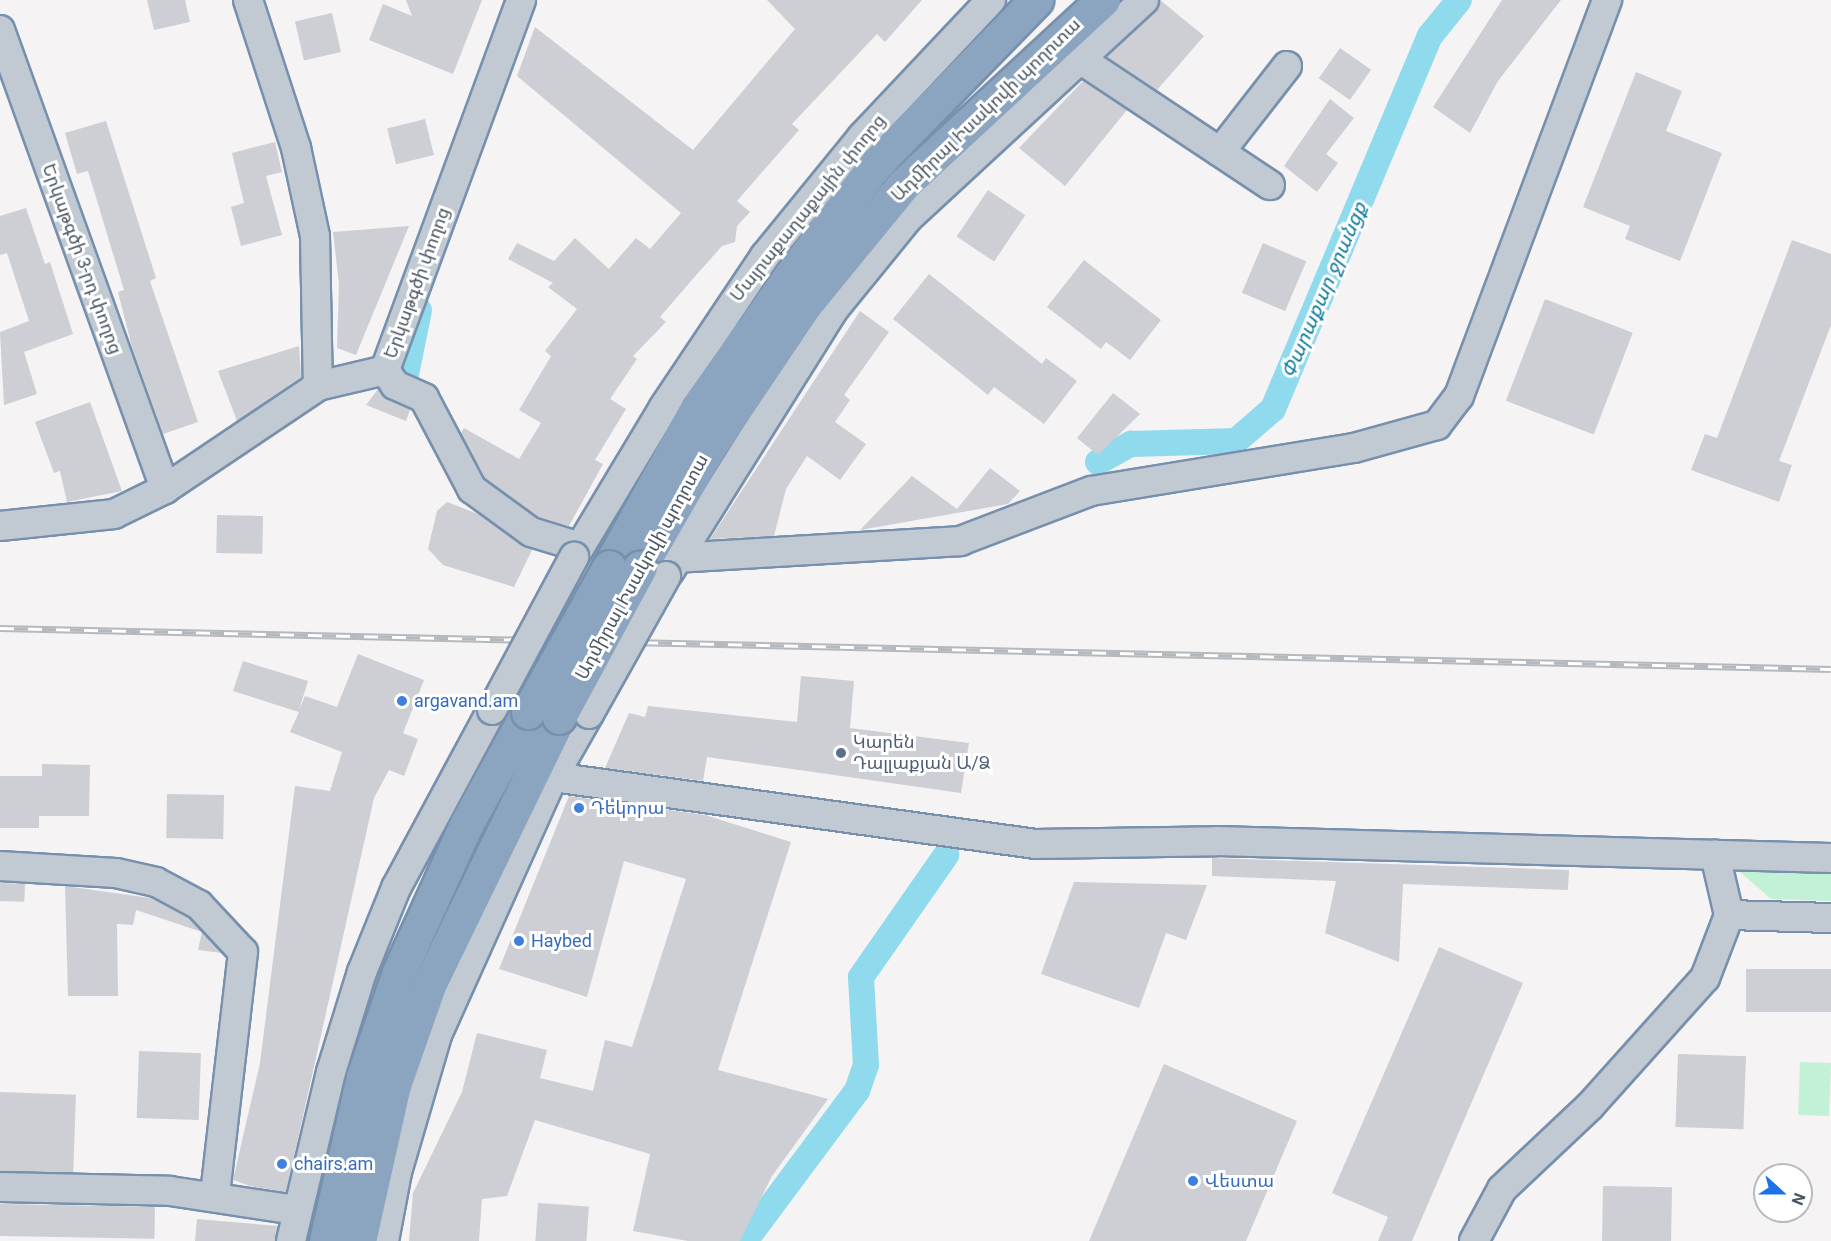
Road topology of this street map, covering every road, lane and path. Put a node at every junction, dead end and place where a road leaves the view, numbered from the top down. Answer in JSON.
{"nodes":[{"id":1,"x":248,"y":0,"type":"edge"},
{"id":2,"x":521,"y":0,"type":"edge"},
{"id":3,"x":991,"y":0,"type":"edge"},
{"id":4,"x":1036,"y":0,"type":"edge"},
{"id":5,"x":1103,"y":0,"type":"edge"},
{"id":6,"x":1144,"y":0,"type":"edge"},
{"id":7,"x":1607,"y":0,"type":"edge"},
{"id":8,"x":0,"y":30,"type":"edge"},
{"id":9,"x":1068,"y":51,"type":"junction"},
{"id":10,"x":1287,"y":66,"type":"dead end"},
{"id":11,"x":1220,"y":152,"type":"junction"},
{"id":12,"x":1270,"y":185,"type":"dead end"},
{"id":13,"x":385,"y":370,"type":"junction"},
{"id":14,"x":318,"y":386,"type":"junction"},
{"id":15,"x":165,"y":489,"type":"junction"},
{"id":16,"x":0,"y":526,"type":"edge"},
{"id":17,"x":577,"y":552,"type":"junction"},
{"id":18,"x":648,"y":567,"type":"junction"},
{"id":19,"x":559,"y":714,"type":"junction"},
{"id":20,"x":553,"y":777,"type":"junction"},
{"id":21,"x":1715,"y":855,"type":"junction"},
{"id":22,"x":1831,"y":858,"type":"edge"},
{"id":23,"x":0,"y":866,"type":"edge"},
{"id":24,"x":1729,"y":915,"type":"junction"},
{"id":25,"x":1831,"y":918,"type":"edge"},
{"id":26,"x":0,"y":1187,"type":"edge"},
{"id":27,"x":215,"y":1195,"type":"junction"},
{"id":28,"x":295,"y":1210,"type":"junction"},
{"id":29,"x":291,"y":1241,"type":"edge"},
{"id":30,"x":326,"y":1241,"type":"edge"},
{"id":31,"x":359,"y":1241,"type":"edge"},
{"id":32,"x":384,"y":1241,"type":"edge"},
{"id":33,"x":1474,"y":1241,"type":"edge"}],
"edges":[{"from":1,"to":14,"type":"street"},
{"from":2,"to":13,"type":"street","name":"Երկաթգծի փողոց"},
{"from":3,"to":17,"type":"street","name":"Մայրաքաղաքային փողոց"},
{"from":4,"to":18,"type":"highway","name":"Ադմիրալ Իսակովի պողոտա"},
{"from":5,"to":9,"type":"highway","name":"Ադմիրալ Իսակովի պողոտա"},
{"from":6,"to":9,"type":"street"},
{"from":7,"to":18,"type":"street"},
{"from":8,"to":15,"type":"street","name":"Երկաթգծի 3-րդ փողոց"},
{"from":9,"to":11,"type":"street"},
{"from":9,"to":18,"type":"highway","name":"Ադմիրալ Իսակովի պողոտա"},
{"from":10,"to":11,"type":"street"},
{"from":11,"to":12,"type":"street"},
{"from":13,"to":14,"type":"street","name":"Երկաթգծի փողոց"},
{"from":13,"to":17,"type":"street"},
{"from":14,"to":15,"type":"street","name":"Երկաթգծի փողոց"},
{"from":15,"to":16,"type":"street","name":"Երկաթգծի փողոց"},
{"from":17,"to":28,"type":"street","name":"Մայրաքաղաքային փողոց","bridge":true},
{"from":18,"to":19,"type":"highway","name":"Ադմիրալ Իսակովի պողոտա","bridge":true},
{"from":18,"to":19,"type":"street","bridge":true},
{"from":19,"to":20,"type":"street"},
{"from":19,"to":30,"type":"highway","name":"Ադմիրալ Իսակովի պողոտա"},
{"from":19,"to":31,"type":"highway","name":"Ադմիրալ Իսակովի պողոտա"},
{"from":20,"to":21,"type":"street"},
{"from":20,"to":32,"type":"street"},
{"from":21,"to":22,"type":"street"},
{"from":21,"to":24,"type":"street"},
{"from":23,"to":27,"type":"street"},
{"from":24,"to":25,"type":"street"},
{"from":24,"to":33,"type":"street"},
{"from":26,"to":27,"type":"street"},
{"from":27,"to":28,"type":"street"},
{"from":28,"to":29,"type":"street","name":"Մայրաքաղաքային փողոց"}]}
